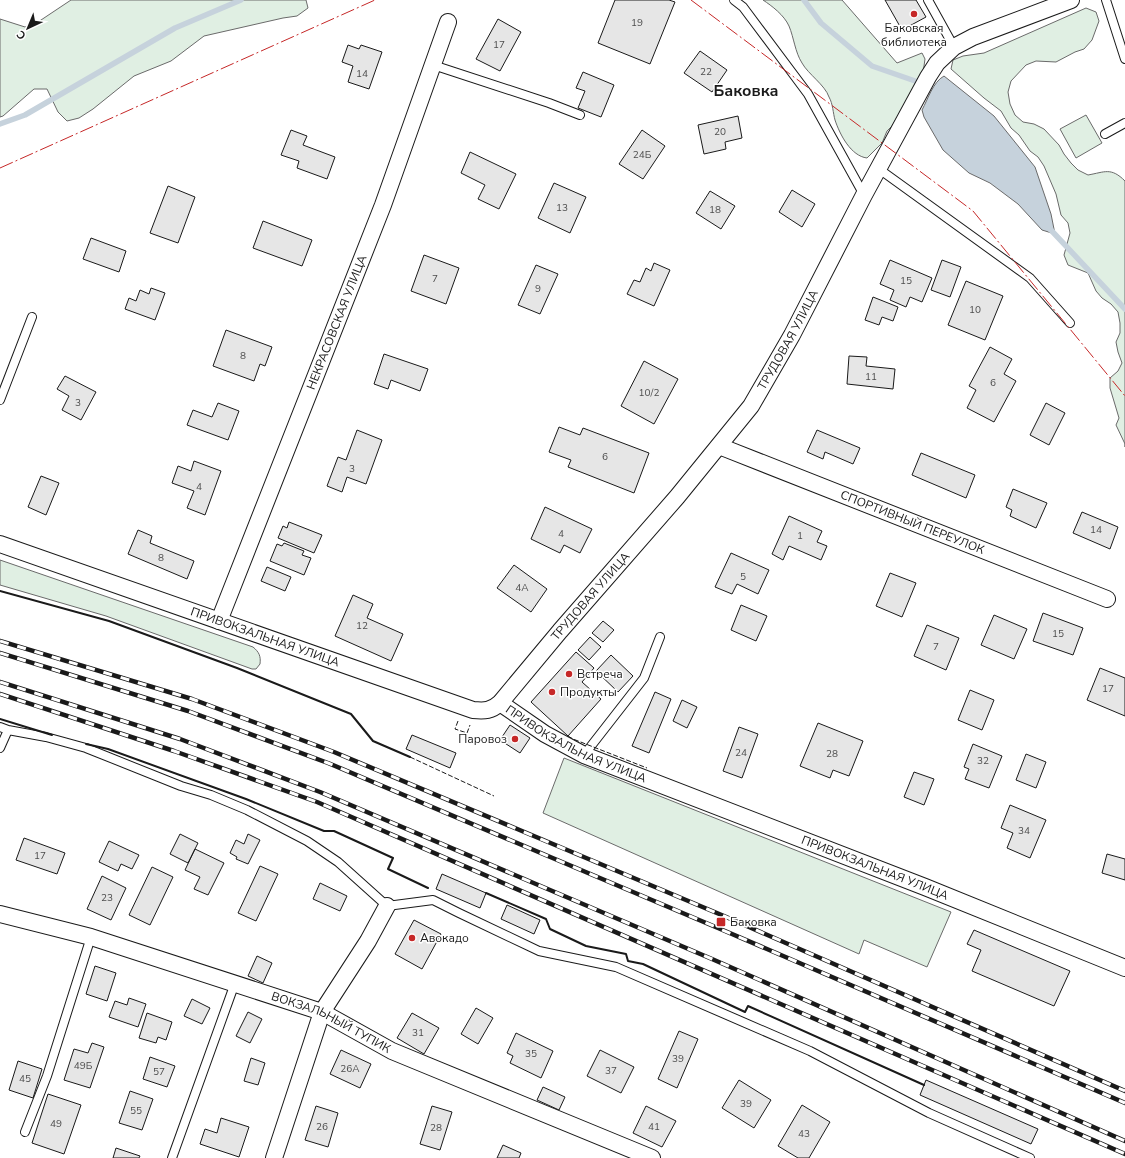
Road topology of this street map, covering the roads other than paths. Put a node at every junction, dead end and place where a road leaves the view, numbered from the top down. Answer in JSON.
{"nodes":[{"id":1,"x":734,"y":0,"type":"edge"},
{"id":2,"x":928,"y":0,"type":"edge"},
{"id":3,"x":1071,"y":0,"type":"edge"},
{"id":4,"x":1106,"y":0,"type":"edge"},
{"id":5,"x":448,"y":22,"type":"dead end"},
{"id":6,"x":954,"y":47,"type":"junction"},
{"id":7,"x":1125,"y":59,"type":"edge"},
{"id":8,"x":433,"y":65,"type":"junction"},
{"id":9,"x":580,"y":115,"type":"dead end"},
{"id":10,"x":1125,"y":124,"type":"edge"},
{"id":11,"x":1106,"y":134,"type":"dead end"},
{"id":12,"x":879,"y":168,"type":"junction"},
{"id":13,"x":864,"y":195,"type":"junction"},
{"id":14,"x":32,"y":317,"type":"dead end"},
{"id":15,"x":1070,"y":323,"type":"dead end"},
{"id":16,"x":0,"y":400,"type":"edge"},
{"id":17,"x":719,"y":446,"type":"junction"},
{"id":18,"x":0,"y":544,"type":"edge"},
{"id":19,"x":1107,"y":599,"type":"dead end"},
{"id":20,"x":219,"y":621,"type":"junction"},
{"id":21,"x":660,"y":637,"type":"dead end"},
{"id":22,"x":500,"y":703,"type":"junction"},
{"id":23,"x":4,"y":729,"type":"edge"},
{"id":24,"x":0,"y":748,"type":"edge"},
{"id":25,"x":584,"y":755,"type":"junction"},
{"id":26,"x":387,"y":906,"type":"junction"},
{"id":27,"x":0,"y":914,"type":"edge"},
{"id":28,"x":91,"y":937,"type":"junction"},
{"id":29,"x":1125,"y":968,"type":"edge"},
{"id":30,"x":235,"y":983,"type":"junction"},
{"id":31,"x":322,"y":1012,"type":"junction"},
{"id":32,"x":25,"y":1132,"type":"dead end"},
{"id":33,"x":172,"y":1158,"type":"edge"},
{"id":34,"x":274,"y":1158,"type":"edge"},
{"id":35,"x":652,"y":1158,"type":"edge"},
{"id":36,"x":1030,"y":1158,"type":"edge"}],
"edges":[{"from":1,"to":13,"type":"lane"},
{"from":2,"to":6,"type":"lane"},
{"from":3,"to":6,"type":"street","name":"ТРУДОВАЯ УЛИЦА"},
{"from":4,"to":7,"type":"lane"},
{"from":5,"to":8,"type":"street","name":"НЕКРАСОВСКАЯ УЛИЦА"},
{"from":6,"to":12,"type":"street","name":"ТРУДОВАЯ УЛИЦА"},
{"from":8,"to":9,"type":"lane"},
{"from":8,"to":20,"type":"street","name":"НЕКРАСОВСКАЯ УЛИЦА"},
{"from":10,"to":11,"type":"lane"},
{"from":12,"to":13,"type":"street","name":"ТРУДОВАЯ УЛИЦА"},
{"from":12,"to":15,"type":"lane"},
{"from":13,"to":17,"type":"street","name":"ТРУДОВАЯ УЛИЦА"},
{"from":14,"to":16,"type":"lane"},
{"from":17,"to":19,"type":"street","name":"СПОРТИВНЫЙ ПЕРЕУЛОК"},
{"from":17,"to":22,"type":"street","name":"ТРУДОВАЯ УЛИЦА"},
{"from":18,"to":20,"type":"street","name":"ПРИВОКЗАЛЬНАЯ УЛИЦА"},
{"from":20,"to":22,"type":"street","name":"ПРИВОКЗАЛЬНАЯ УЛИЦА"},
{"from":21,"to":25,"type":"lane"},
{"from":22,"to":25,"type":"street","name":"ПРИВОКЗАЛЬНАЯ УЛИЦА"},
{"from":23,"to":24,"type":"lane"},
{"from":23,"to":26,"type":"lane"},
{"from":25,"to":29,"type":"street","name":"ПРИВОКЗАЛЬНАЯ УЛИЦА"},
{"from":26,"to":31,"type":"street"},
{"from":26,"to":36,"type":"lane"},
{"from":27,"to":28,"type":"street","name":"ВОКЗАЛЬНЫЙ ТУПИК"},
{"from":28,"to":30,"type":"street","name":"ВОКЗАЛЬНЫЙ ТУПИК"},
{"from":28,"to":32,"type":"lane"},
{"from":30,"to":31,"type":"street","name":"ВОКЗАЛЬНЫЙ ТУПИК"},
{"from":30,"to":33,"type":"lane"},
{"from":31,"to":34,"type":"street"},
{"from":31,"to":35,"type":"street","name":"ВОКЗАЛЬНЫЙ ТУПИК"}]}
